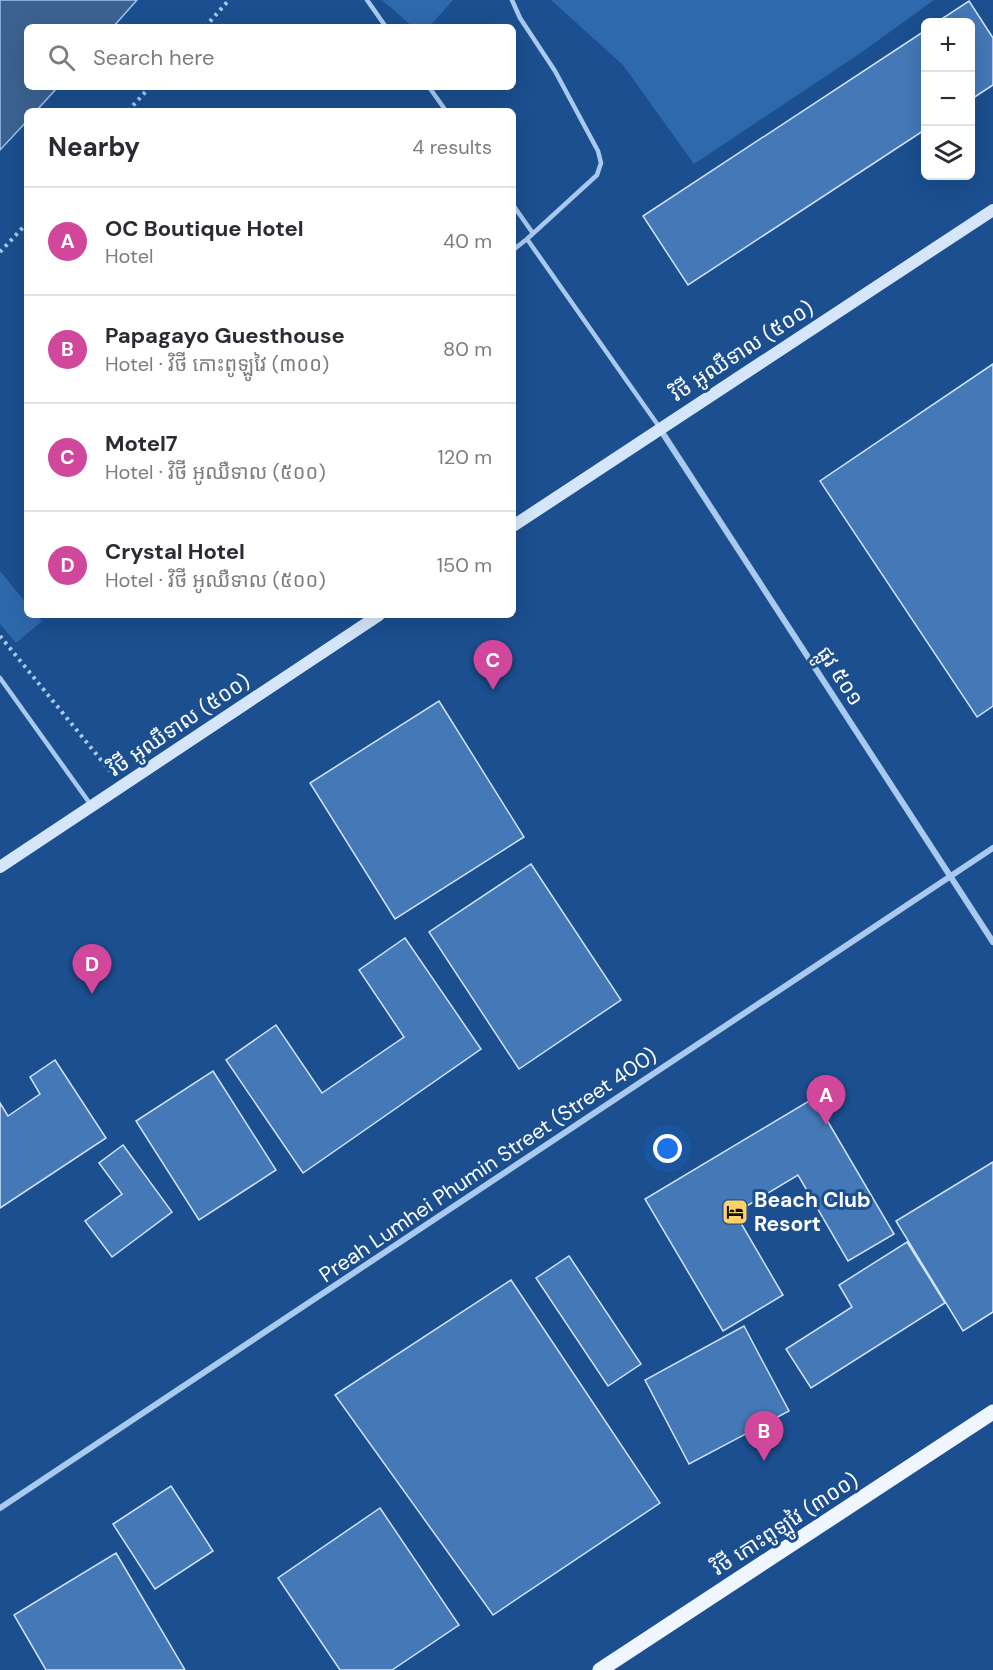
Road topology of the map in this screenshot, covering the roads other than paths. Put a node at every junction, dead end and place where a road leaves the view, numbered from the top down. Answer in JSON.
{"nodes":[{"id":1,"x":367,"y":0,"type":"edge"},
{"id":2,"x":512,"y":0,"type":"edge"},
{"id":3,"x":384,"y":24,"type":"edge"},
{"id":4,"x":431,"y":90,"type":"edge"},
{"id":5,"x":444,"y":108,"type":"edge"},
{"id":6,"x":516,"y":209,"type":"edge"},
{"id":7,"x":993,"y":210,"type":"edge"},
{"id":8,"x":532,"y":232,"type":"junction"},
{"id":9,"x":527,"y":239,"type":"junction"},
{"id":10,"x":516,"y":248,"type":"edge"},
{"id":11,"x":660,"y":428,"type":"junction"},
{"id":12,"x":516,"y":524,"type":"edge"},
{"id":13,"x":374,"y":618,"type":"edge"},
{"id":14,"x":0,"y":678,"type":"edge"},
{"id":15,"x":92,"y":806,"type":"junction"},
{"id":16,"x":993,"y":848,"type":"edge"},
{"id":17,"x":0,"y":867,"type":"edge"},
{"id":18,"x":951,"y":877,"type":"junction"},
{"id":19,"x":993,"y":942,"type":"edge"},
{"id":20,"x":993,"y":1413,"type":"edge"},
{"id":21,"x":0,"y":1508,"type":"edge"},
{"id":22,"x":600,"y":1670,"type":"edge"}],
"edges":[{"from":1,"to":3,"type":"lane"},
{"from":2,"to":8,"type":"lane"},
{"from":4,"to":5,"type":"lane"},
{"from":6,"to":8,"type":"lane"},
{"from":7,"to":11,"type":"street","name":"វិថី អូឈឺទាល (៥០០)"},
{"from":8,"to":9,"type":"lane"},
{"from":9,"to":10,"type":"lane"},
{"from":9,"to":11,"type":"lane"},
{"from":11,"to":12,"type":"street","name":"វិថី អូឈឺទាល (៥០០)"},
{"from":11,"to":18,"type":"street","name":"ផ្លូវ ៥០១"},
{"from":13,"to":15,"type":"street","name":"វិថី អូឈឺទាល (៥០០)"},
{"from":14,"to":15,"type":"lane"},
{"from":15,"to":17,"type":"street","name":"វិថី អូឈឺទាល (៥០០)"},
{"from":16,"to":18,"type":"street","name":"Preah Lumhei Phumin Street (Street 400)"},
{"from":18,"to":19,"type":"street","name":"ផ្លូវ ៥០១"},
{"from":18,"to":21,"type":"street","name":"Preah Lumhei Phumin Street (Street 400)"},
{"from":20,"to":22,"type":"main road","name":"វិថី កោះពូឡូវៃ (៣០០)"}]}
